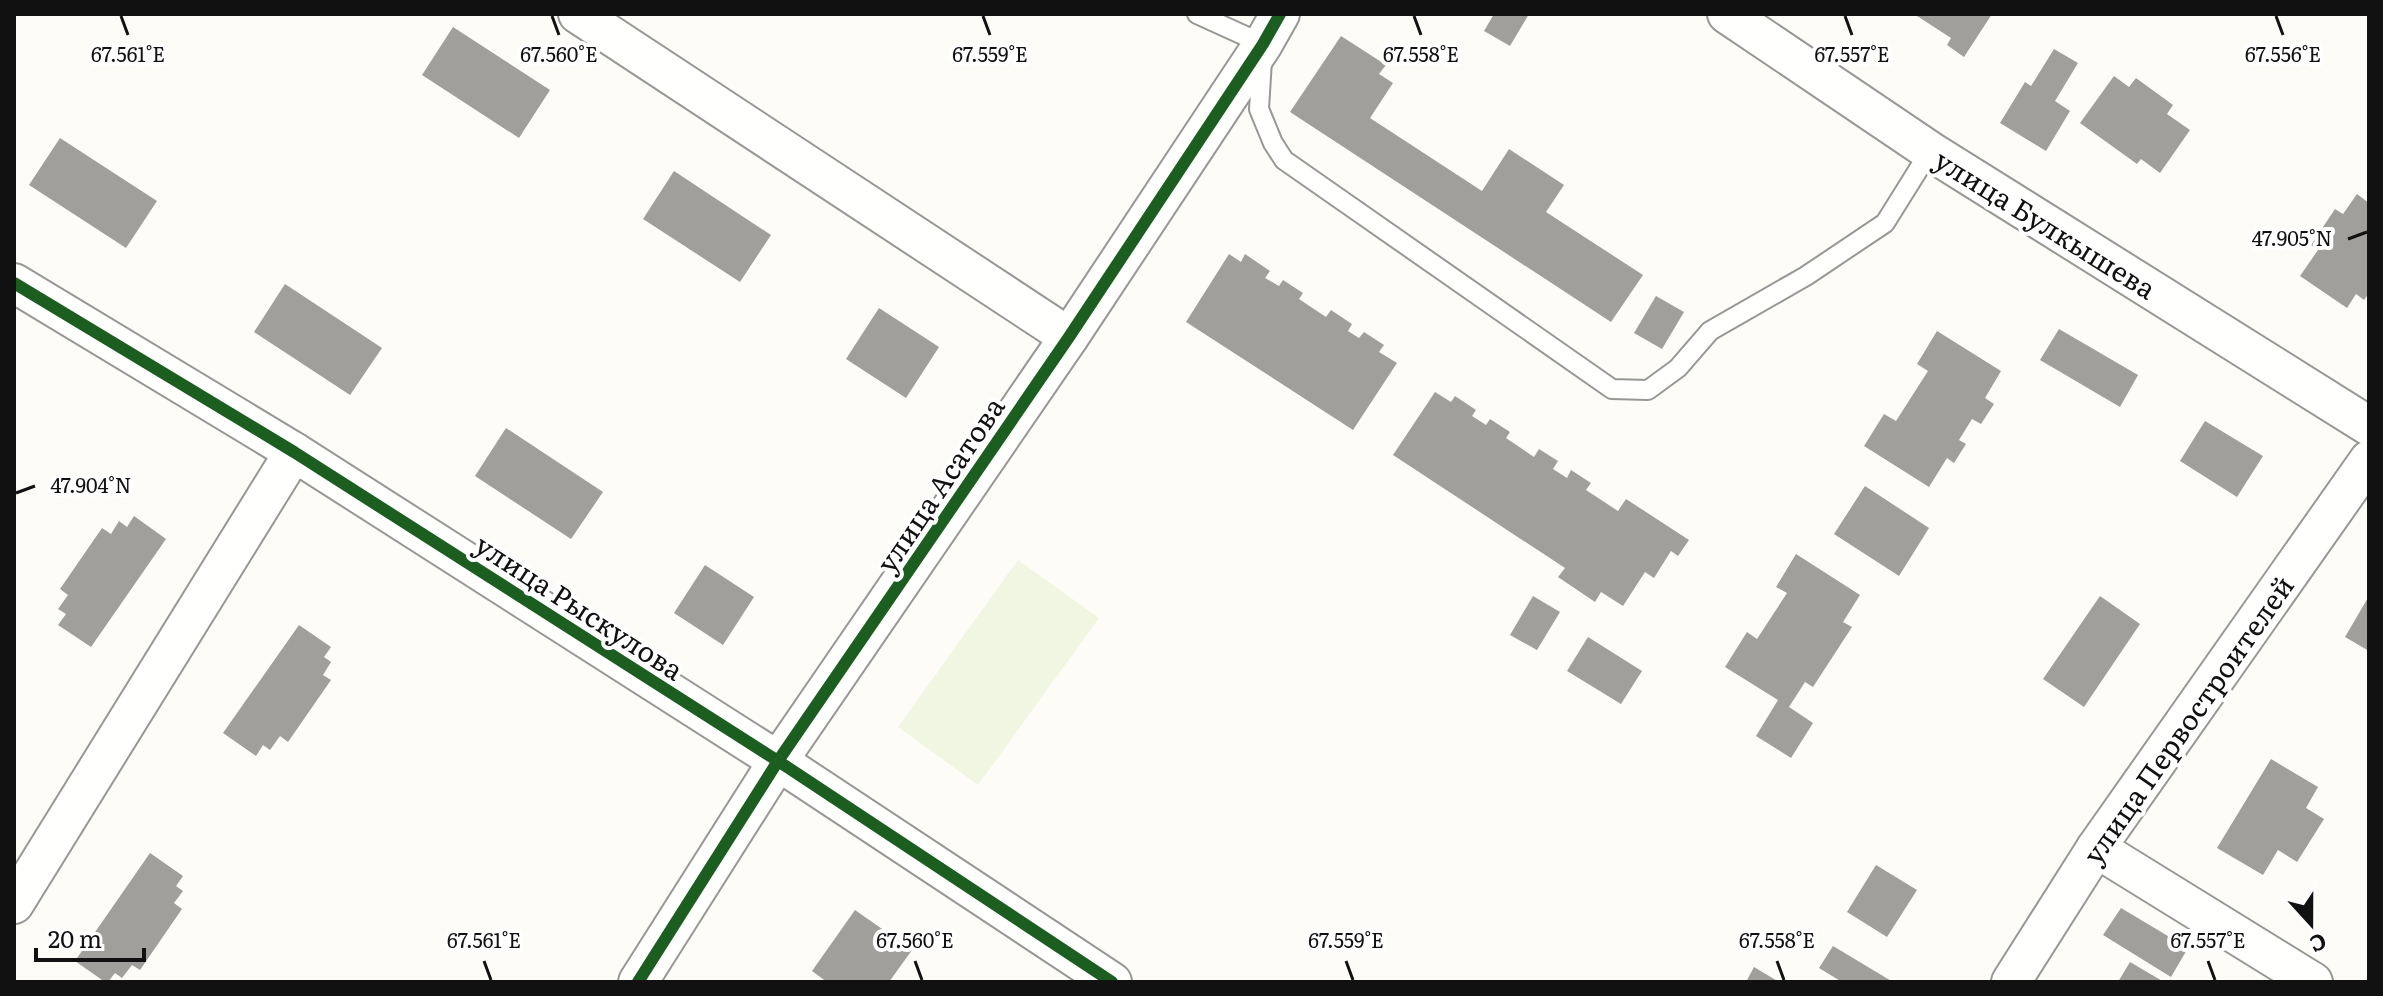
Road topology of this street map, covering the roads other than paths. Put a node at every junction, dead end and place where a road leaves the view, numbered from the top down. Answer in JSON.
{"nodes":[{"id":1,"x":578,"y":14,"type":"edge"},
{"id":2,"x":1197,"y":14,"type":"edge"},
{"id":3,"x":1727,"y":14,"type":"edge"},
{"id":4,"x":1272,"y":29,"type":"edge"},
{"id":5,"x":1930,"y":151,"type":"junction"},
{"id":6,"x":14,"y":283,"type":"edge"},
{"id":7,"x":1069,"y":337,"type":"junction"},
{"id":8,"x":2369,"y":426,"type":"edge"},
{"id":9,"x":294,"y":452,"type":"junction"},
{"id":10,"x":2369,"y":460,"type":"edge"},
{"id":11,"x":778,"y":761,"type":"junction"},
{"id":12,"x":2096,"y":848,"type":"junction"},
{"id":13,"x":14,"y":904,"type":"edge"},
{"id":14,"x":638,"y":982,"type":"edge"},
{"id":15,"x":1112,"y":982,"type":"edge"},
{"id":16,"x":2011,"y":982,"type":"edge"},
{"id":17,"x":2313,"y":982,"type":"edge"}],
"edges":[{"from":1,"to":7,"type":"street"},
{"from":2,"to":4,"type":"lane"},
{"from":3,"to":5,"type":"street","name":"улица Булкышева"},
{"from":4,"to":5,"type":"lane"},
{"from":4,"to":7,"type":"street","name":"улица Асатова"},
{"from":5,"to":8,"type":"street","name":"улица Булкышева"},
{"from":6,"to":9,"type":"street","name":"улица Рыскулова"},
{"from":7,"to":11,"type":"street","name":"улица Асатова"},
{"from":9,"to":11,"type":"street","name":"улица Рыскулова"},
{"from":9,"to":13,"type":"street"},
{"from":10,"to":12,"type":"street","name":"улица Первостроителей"},
{"from":11,"to":14,"type":"street","name":"улица Асатова"},
{"from":11,"to":15,"type":"street","name":"улица Рыскулова"},
{"from":12,"to":16,"type":"street","name":"улица Первостроителей"},
{"from":12,"to":17,"type":"street"}]}
